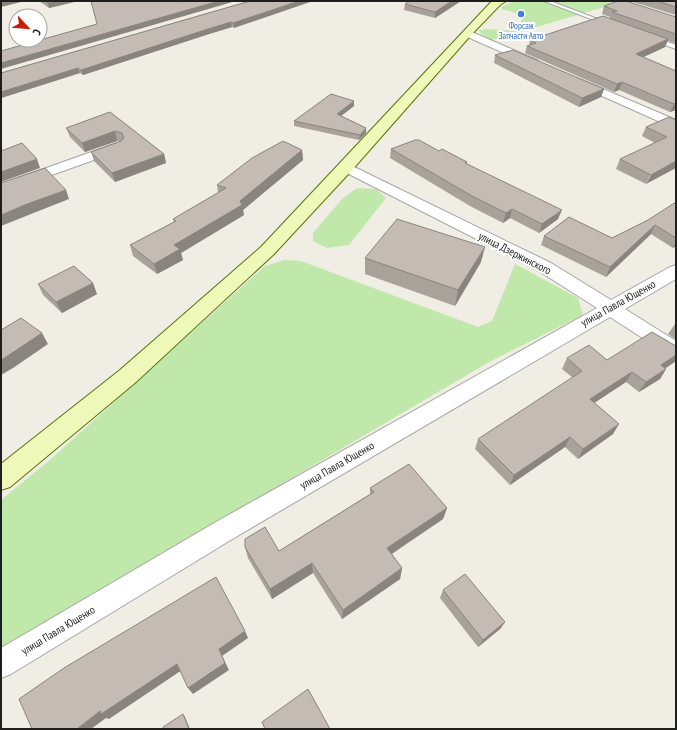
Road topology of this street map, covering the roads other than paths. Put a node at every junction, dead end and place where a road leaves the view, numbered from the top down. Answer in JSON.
{"nodes":[{"id":1,"x":546,"y":1,"type":"edge"},
{"id":2,"x":498,"y":2,"type":"edge"},
{"id":3,"x":608,"y":24,"type":"edge"},
{"id":4,"x":467,"y":33,"type":"junction"},
{"id":5,"x":644,"y":36,"type":"edge"},
{"id":6,"x":676,"y":47,"type":"edge"},
{"id":7,"x":546,"y":68,"type":"edge"},
{"id":8,"x":568,"y":77,"type":"edge"},
{"id":9,"x":676,"y":125,"type":"edge"},
{"id":10,"x":118,"y":146,"type":"edge"},
{"id":11,"x":346,"y":168,"type":"junction"},
{"id":12,"x":1,"y":189,"type":"edge"},
{"id":13,"x":676,"y":271,"type":"edge"},
{"id":14,"x":609,"y":308,"type":"junction"},
{"id":15,"x":676,"y":350,"type":"edge"},
{"id":16,"x":1,"y":479,"type":"edge"},
{"id":17,"x":1,"y":664,"type":"edge"}],
"edges":[{"from":1,"to":3,"type":"lane"},
{"from":2,"to":4,"type":"street"},
{"from":4,"to":7,"type":"street"},
{"from":4,"to":11,"type":"street"},
{"from":5,"to":6,"type":"lane"},
{"from":8,"to":9,"type":"street"},
{"from":10,"to":12,"type":"street"},
{"from":11,"to":14,"type":"street","name":"улица Дзержинского"},
{"from":11,"to":16,"type":"street"},
{"from":13,"to":14,"type":"street","name":"улица Павла Ющенко"},
{"from":14,"to":15,"type":"street","name":"улица Дзержинского"},
{"from":14,"to":17,"type":"street","name":"улица Павла Ющенко"}]}
